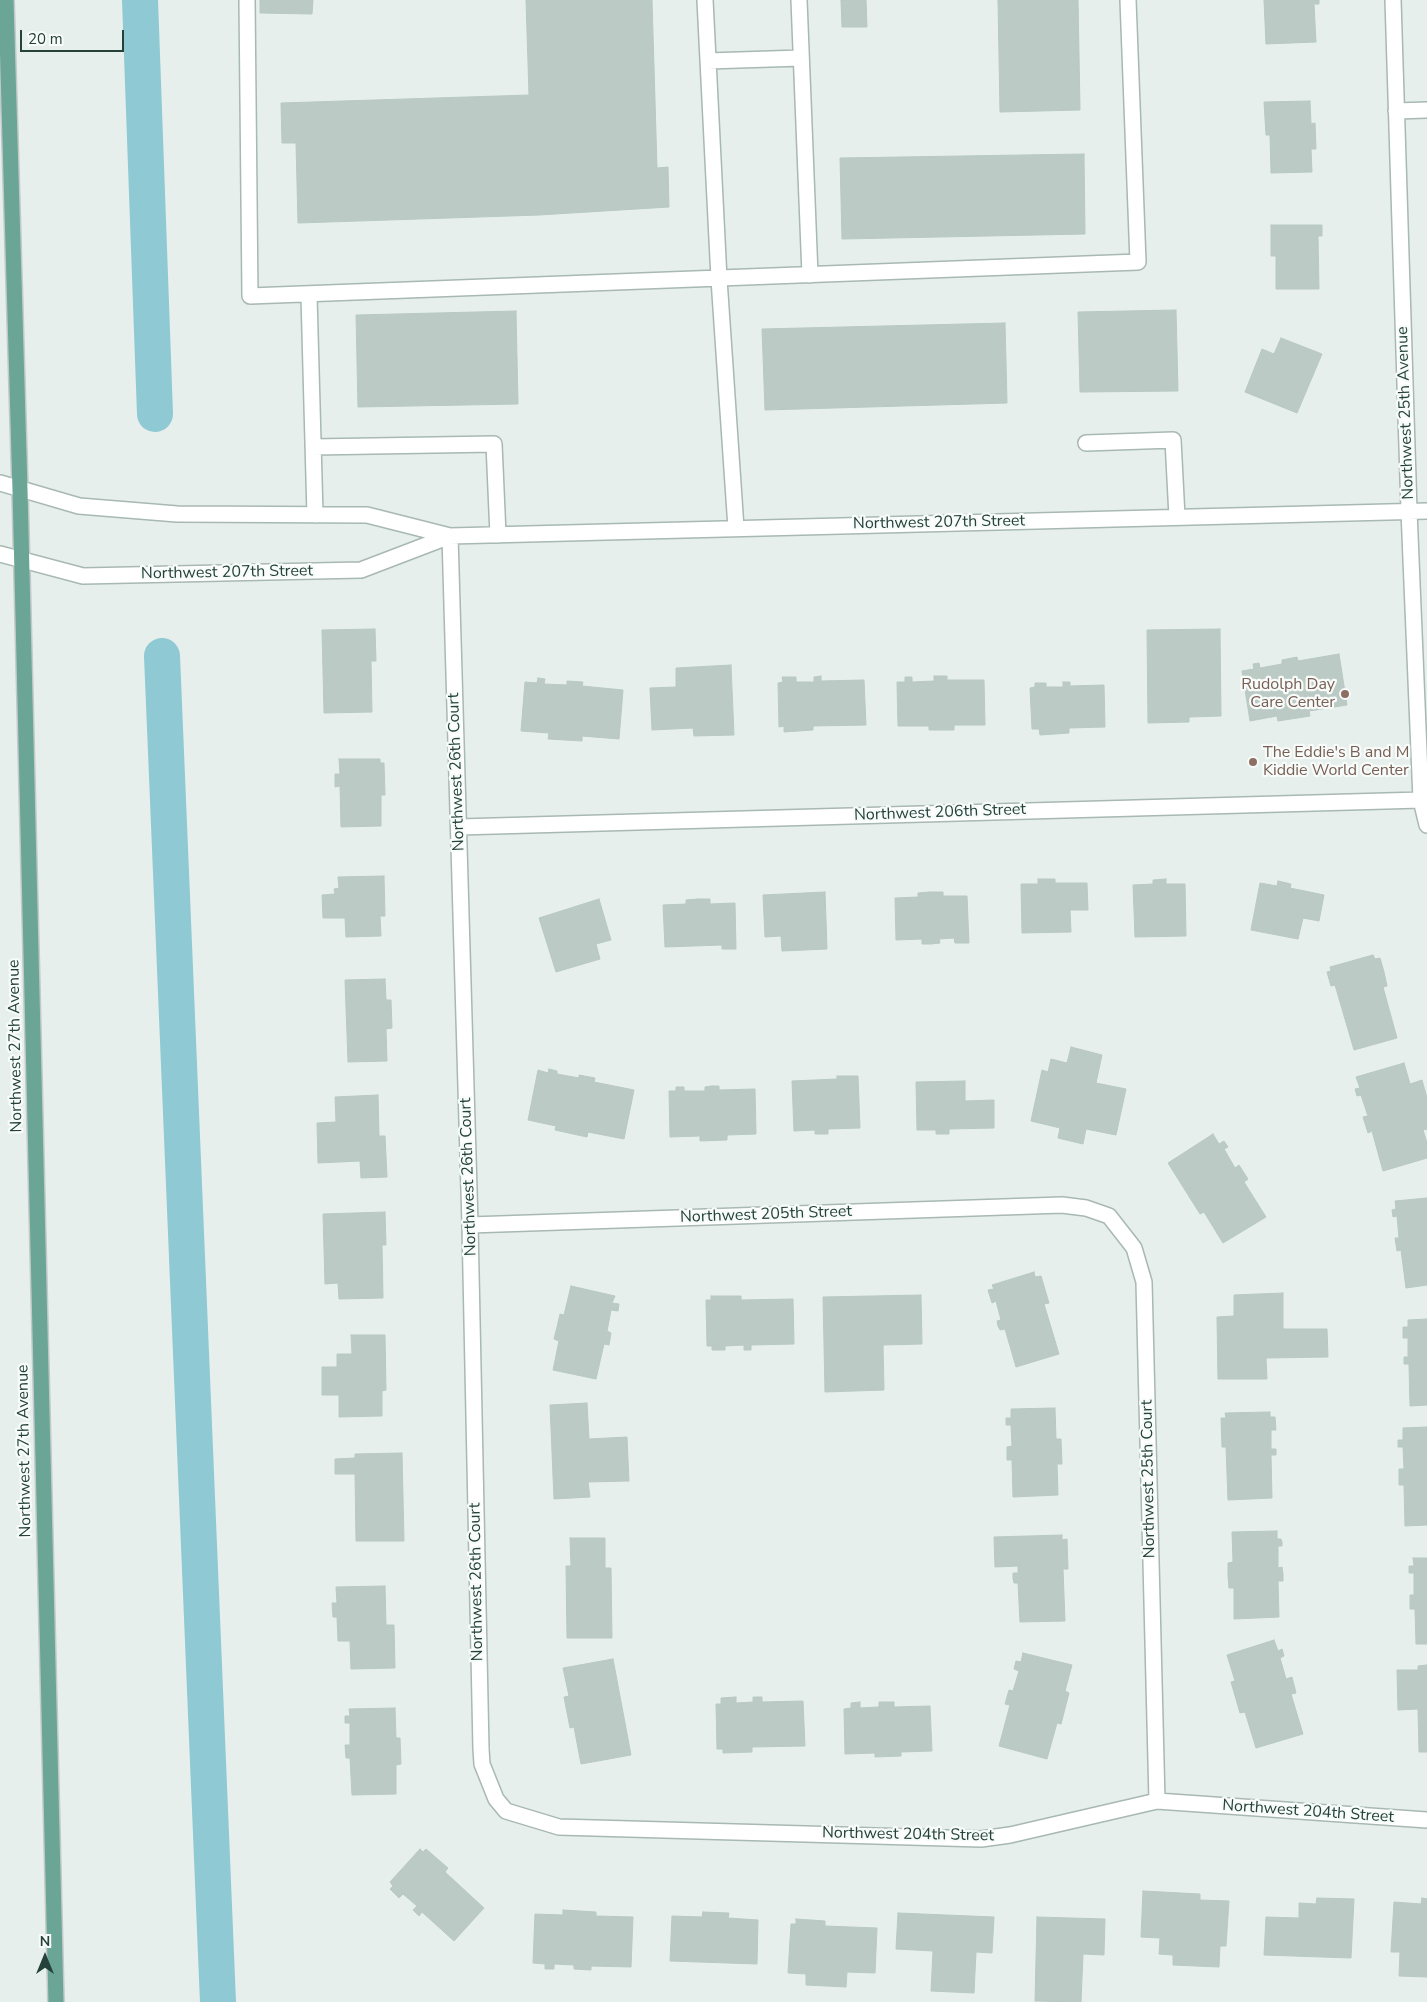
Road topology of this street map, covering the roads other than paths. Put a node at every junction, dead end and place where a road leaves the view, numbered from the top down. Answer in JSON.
{"nodes":[{"id":1,"x":6,"y":0,"type":"edge"},
{"id":2,"x":247,"y":0,"type":"edge"},
{"id":3,"x":705,"y":0,"type":"edge"},
{"id":4,"x":798,"y":0,"type":"edge"},
{"id":5,"x":1128,"y":0,"type":"edge"},
{"id":6,"x":1393,"y":0,"type":"edge"},
{"id":7,"x":801,"y":58,"type":"junction"},
{"id":8,"x":708,"y":61,"type":"junction"},
{"id":9,"x":1396,"y":110,"type":"junction"},
{"id":10,"x":1427,"y":110,"type":"edge"},
{"id":11,"x":810,"y":275,"type":"junction"},
{"id":12,"x":719,"y":279,"type":"junction"},
{"id":13,"x":309,"y":296,"type":"junction"},
{"id":14,"x":1086,"y":443,"type":"dead end"},
{"id":15,"x":314,"y":447,"type":"junction"},
{"id":16,"x":0,"y":483,"type":"edge"},
{"id":17,"x":20,"y":490,"type":"junction"},
{"id":18,"x":1409,"y":511,"type":"junction"},
{"id":19,"x":1427,"y":511,"type":"edge"},
{"id":20,"x":315,"y":515,"type":"junction"},
{"id":21,"x":1177,"y":517,"type":"junction"},
{"id":22,"x":736,"y":528,"type":"junction"},
{"id":23,"x":498,"y":535,"type":"junction"},
{"id":24,"x":450,"y":536,"type":"junction"},
{"id":25,"x":0,"y":554,"type":"edge"},
{"id":26,"x":22,"y":560,"type":"junction"},
{"id":27,"x":1421,"y":800,"type":"junction"},
{"id":28,"x":1427,"y":825,"type":"edge"},
{"id":29,"x":459,"y":827,"type":"junction"},
{"id":30,"x":1062,"y":1205,"type":"joint"},
{"id":31,"x":470,"y":1225,"type":"junction"},
{"id":32,"x":1157,"y":1801,"type":"junction"},
{"id":33,"x":506,"y":1811,"type":"joint"},
{"id":34,"x":1427,"y":1820,"type":"edge"},
{"id":35,"x":56,"y":2002,"type":"edge"}],
"edges":[{"from":1,"to":17,"type":"main road","name":"Northwest 27th Avenue"},
{"from":2,"to":13,"type":"street"},
{"from":3,"to":8,"type":"street"},
{"from":4,"to":7,"type":"street"},
{"from":5,"to":11,"type":"street"},
{"from":6,"to":9,"type":"street","name":"Northwest 25th Avenue"},
{"from":7,"to":8,"type":"street"},
{"from":7,"to":11,"type":"street"},
{"from":8,"to":12,"type":"street"},
{"from":9,"to":10,"type":"street"},
{"from":9,"to":18,"type":"street","name":"Northwest 25th Avenue"},
{"from":11,"to":12,"type":"street"},
{"from":12,"to":13,"type":"street"},
{"from":12,"to":22,"type":"street"},
{"from":13,"to":15,"type":"street"},
{"from":14,"to":21,"type":"street"},
{"from":15,"to":20,"type":"street"},
{"from":15,"to":23,"type":"street"},
{"from":16,"to":17,"type":"street","name":"Northwest 207th Street"},
{"from":17,"to":20,"type":"street","name":"Northwest 207th Street"},
{"from":17,"to":26,"type":"main road","name":"Northwest 27th Avenue"},
{"from":18,"to":19,"type":"street","name":"Northwest 207th Street"},
{"from":18,"to":21,"type":"street","name":"Northwest 207th Street"},
{"from":18,"to":27,"type":"street","name":"Northwest 25th Avenue"},
{"from":20,"to":24,"type":"street","name":"Northwest 207th Street"},
{"from":21,"to":22,"type":"street","name":"Northwest 207th Street"},
{"from":22,"to":23,"type":"street","name":"Northwest 207th Street"},
{"from":23,"to":24,"type":"street","name":"Northwest 207th Street"},
{"from":24,"to":26,"type":"street","name":"Northwest 207th Street"},
{"from":24,"to":29,"type":"street","name":"Northwest 26th Court"},
{"from":25,"to":26,"type":"street","name":"Northwest 207th Street"},
{"from":26,"to":35,"type":"main road","name":"Northwest 27th Avenue"},
{"from":27,"to":28,"type":"street","name":"Northwest 25th Avenue"},
{"from":27,"to":29,"type":"street","name":"Northwest 206th Street"},
{"from":29,"to":31,"type":"street","name":"Northwest 26th Court"},
{"from":30,"to":31,"type":"street","name":"Northwest 205th Street"},
{"from":30,"to":32,"type":"street","name":"Northwest 25th Court"},
{"from":31,"to":33,"type":"street","name":"Northwest 26th Court"},
{"from":32,"to":33,"type":"street","name":"Northwest 204th Street"},
{"from":32,"to":34,"type":"street","name":"Northwest 204th Street"}]}
